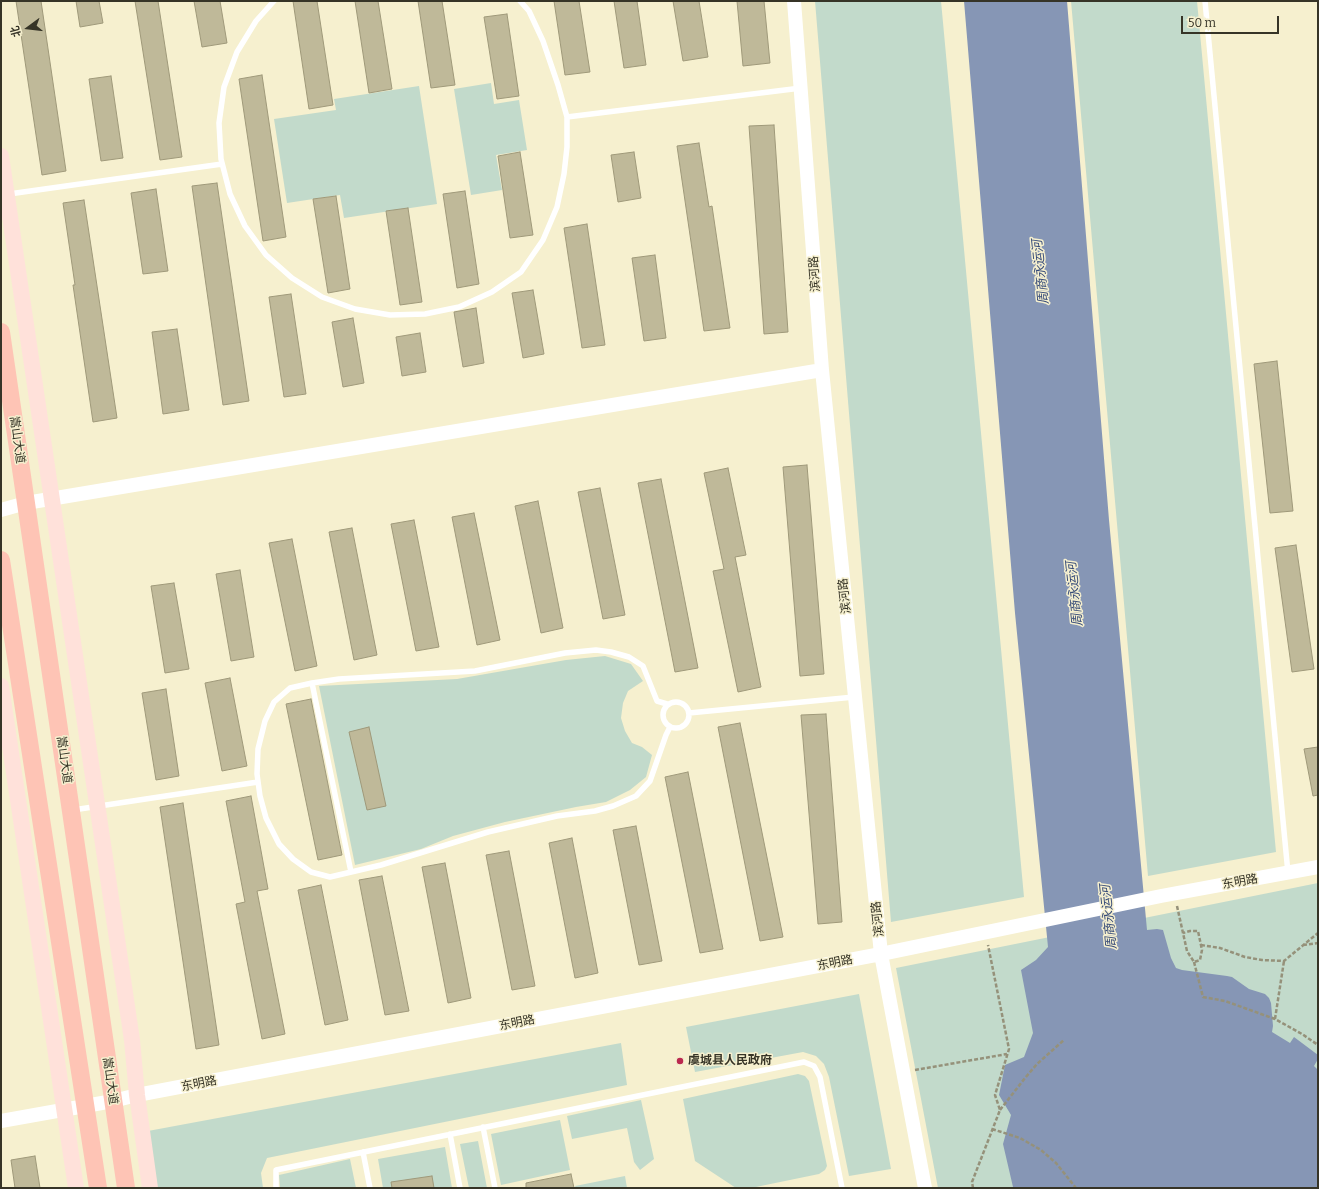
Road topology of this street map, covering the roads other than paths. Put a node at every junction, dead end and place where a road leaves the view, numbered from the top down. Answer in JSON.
{"nodes":[{"id":1,"x":274,"y":1,"type":"edge"},
{"id":2,"x":520,"y":1,"type":"edge"},
{"id":3,"x":794,"y":1,"type":"edge"},
{"id":4,"x":1205,"y":1,"type":"edge"},
{"id":5,"x":801,"y":88,"type":"junction"},
{"id":6,"x":567,"y":117,"type":"junction"},
{"id":7,"x":1,"y":156,"type":"edge"},
{"id":8,"x":222,"y":164,"type":"junction"},
{"id":9,"x":4,"y":195,"type":"edge"},
{"id":10,"x":1,"y":332,"type":"edge"},
{"id":11,"x":822,"y":370,"type":"junction"},
{"id":12,"x":52,"y":499,"type":"junction"},
{"id":13,"x":26,"y":503,"type":"junction"},
{"id":14,"x":1,"y":510,"type":"edge"},
{"id":15,"x":1,"y":560,"type":"edge"},
{"id":16,"x":312,"y":683,"type":"junction"},
{"id":17,"x":1,"y":686,"type":"edge"},
{"id":18,"x":855,"y":696,"type":"junction"},
{"id":19,"x":667,"y":704,"type":"junction"},
{"id":20,"x":689,"y":713,"type":"junction"},
{"id":21,"x":670,"y":727,"type":"junction"},
{"id":22,"x":258,"y":782,"type":"junction"},
{"id":23,"x":98,"y":807,"type":"junction"},
{"id":24,"x":71,"y":811,"type":"junction"},
{"id":25,"x":1318,"y":867,"type":"edge"},
{"id":26,"x":351,"y":872,"type":"junction"},
{"id":27,"x":1288,"y":873,"type":"junction"},
{"id":28,"x":881,"y":954,"type":"junction"},
{"id":29,"x":136,"y":1096,"type":"junction"},
{"id":30,"x":113,"y":1101,"type":"junction"},
{"id":31,"x":85,"y":1106,"type":"junction"},
{"id":32,"x":64,"y":1109,"type":"junction"},
{"id":33,"x":1,"y":1120,"type":"edge"},
{"id":34,"x":483,"y":1127,"type":"junction"},
{"id":35,"x":450,"y":1134,"type":"junction"},
{"id":36,"x":363,"y":1152,"type":"junction"},
{"id":37,"x":76,"y":1188,"type":"edge"},
{"id":38,"x":98,"y":1188,"type":"edge"},
{"id":39,"x":126,"y":1188,"type":"edge"},
{"id":40,"x":150,"y":1188,"type":"edge"},
{"id":41,"x":276,"y":1188,"type":"edge"},
{"id":42,"x":370,"y":1188,"type":"edge"},
{"id":43,"x":460,"y":1188,"type":"edge"},
{"id":44,"x":496,"y":1188,"type":"edge"},
{"id":45,"x":842,"y":1188,"type":"edge"},
{"id":46,"x":924,"y":1188,"type":"edge"}],
"edges":[{"from":1,"to":8,"type":"lane"},
{"from":2,"to":6,"type":"lane"},
{"from":3,"to":5,"type":"street","name":"滨河路"},
{"from":4,"to":27,"type":"lane"},
{"from":5,"to":6,"type":"lane"},
{"from":5,"to":11,"type":"street","name":"滨河路"},
{"from":6,"to":8,"type":"lane"},
{"from":7,"to":9,"type":"main road"},
{"from":8,"to":9,"type":"lane"},
{"from":9,"to":12,"type":"main road"},
{"from":10,"to":13,"type":"main road","name":"嵩山大道"},
{"from":11,"to":12,"type":"street"},
{"from":11,"to":18,"type":"street","name":"滨河路"},
{"from":12,"to":13,"type":"street"},
{"from":12,"to":23,"type":"main road"},
{"from":13,"to":14,"type":"street"},
{"from":13,"to":24,"type":"main road","name":"嵩山大道"},
{"from":15,"to":31,"type":"main road"},
{"from":16,"to":19,"type":"lane"},
{"from":16,"to":22,"type":"lane"},
{"from":16,"to":26,"type":"lane"},
{"from":17,"to":32,"type":"main road"},
{"from":18,"to":20,"type":"lane"},
{"from":18,"to":28,"type":"street","name":"滨河路"},
{"from":19,"to":20,"type":"lane"},
{"from":19,"to":21,"type":"lane"},
{"from":20,"to":21,"type":"lane"},
{"from":21,"to":26,"type":"lane"},
{"from":22,"to":23,"type":"lane"},
{"from":22,"to":26,"type":"lane"},
{"from":23,"to":24,"type":"lane"},
{"from":23,"to":29,"type":"main road"},
{"from":24,"to":30,"type":"main road","name":"嵩山大道"},
{"from":25,"to":27,"type":"street","name":"东明路"},
{"from":27,"to":28,"type":"street","name":"东明路"},
{"from":28,"to":29,"type":"street","name":"东明路"},
{"from":28,"to":46,"type":"street","name":"滨河路"},
{"from":29,"to":30,"type":"street","name":"东明路"},
{"from":29,"to":40,"type":"main road"},
{"from":30,"to":31,"type":"street","name":"东明路"},
{"from":30,"to":39,"type":"main road","name":"嵩山大道"},
{"from":31,"to":32,"type":"street","name":"东明路"},
{"from":31,"to":38,"type":"main road"},
{"from":32,"to":33,"type":"street","name":"东明路"},
{"from":32,"to":37,"type":"main road"},
{"from":34,"to":35,"type":"lane"},
{"from":34,"to":44,"type":"lane"},
{"from":34,"to":45,"type":"lane"},
{"from":35,"to":36,"type":"lane"},
{"from":35,"to":43,"type":"lane"},
{"from":36,"to":41,"type":"lane"},
{"from":36,"to":42,"type":"lane"}]}
